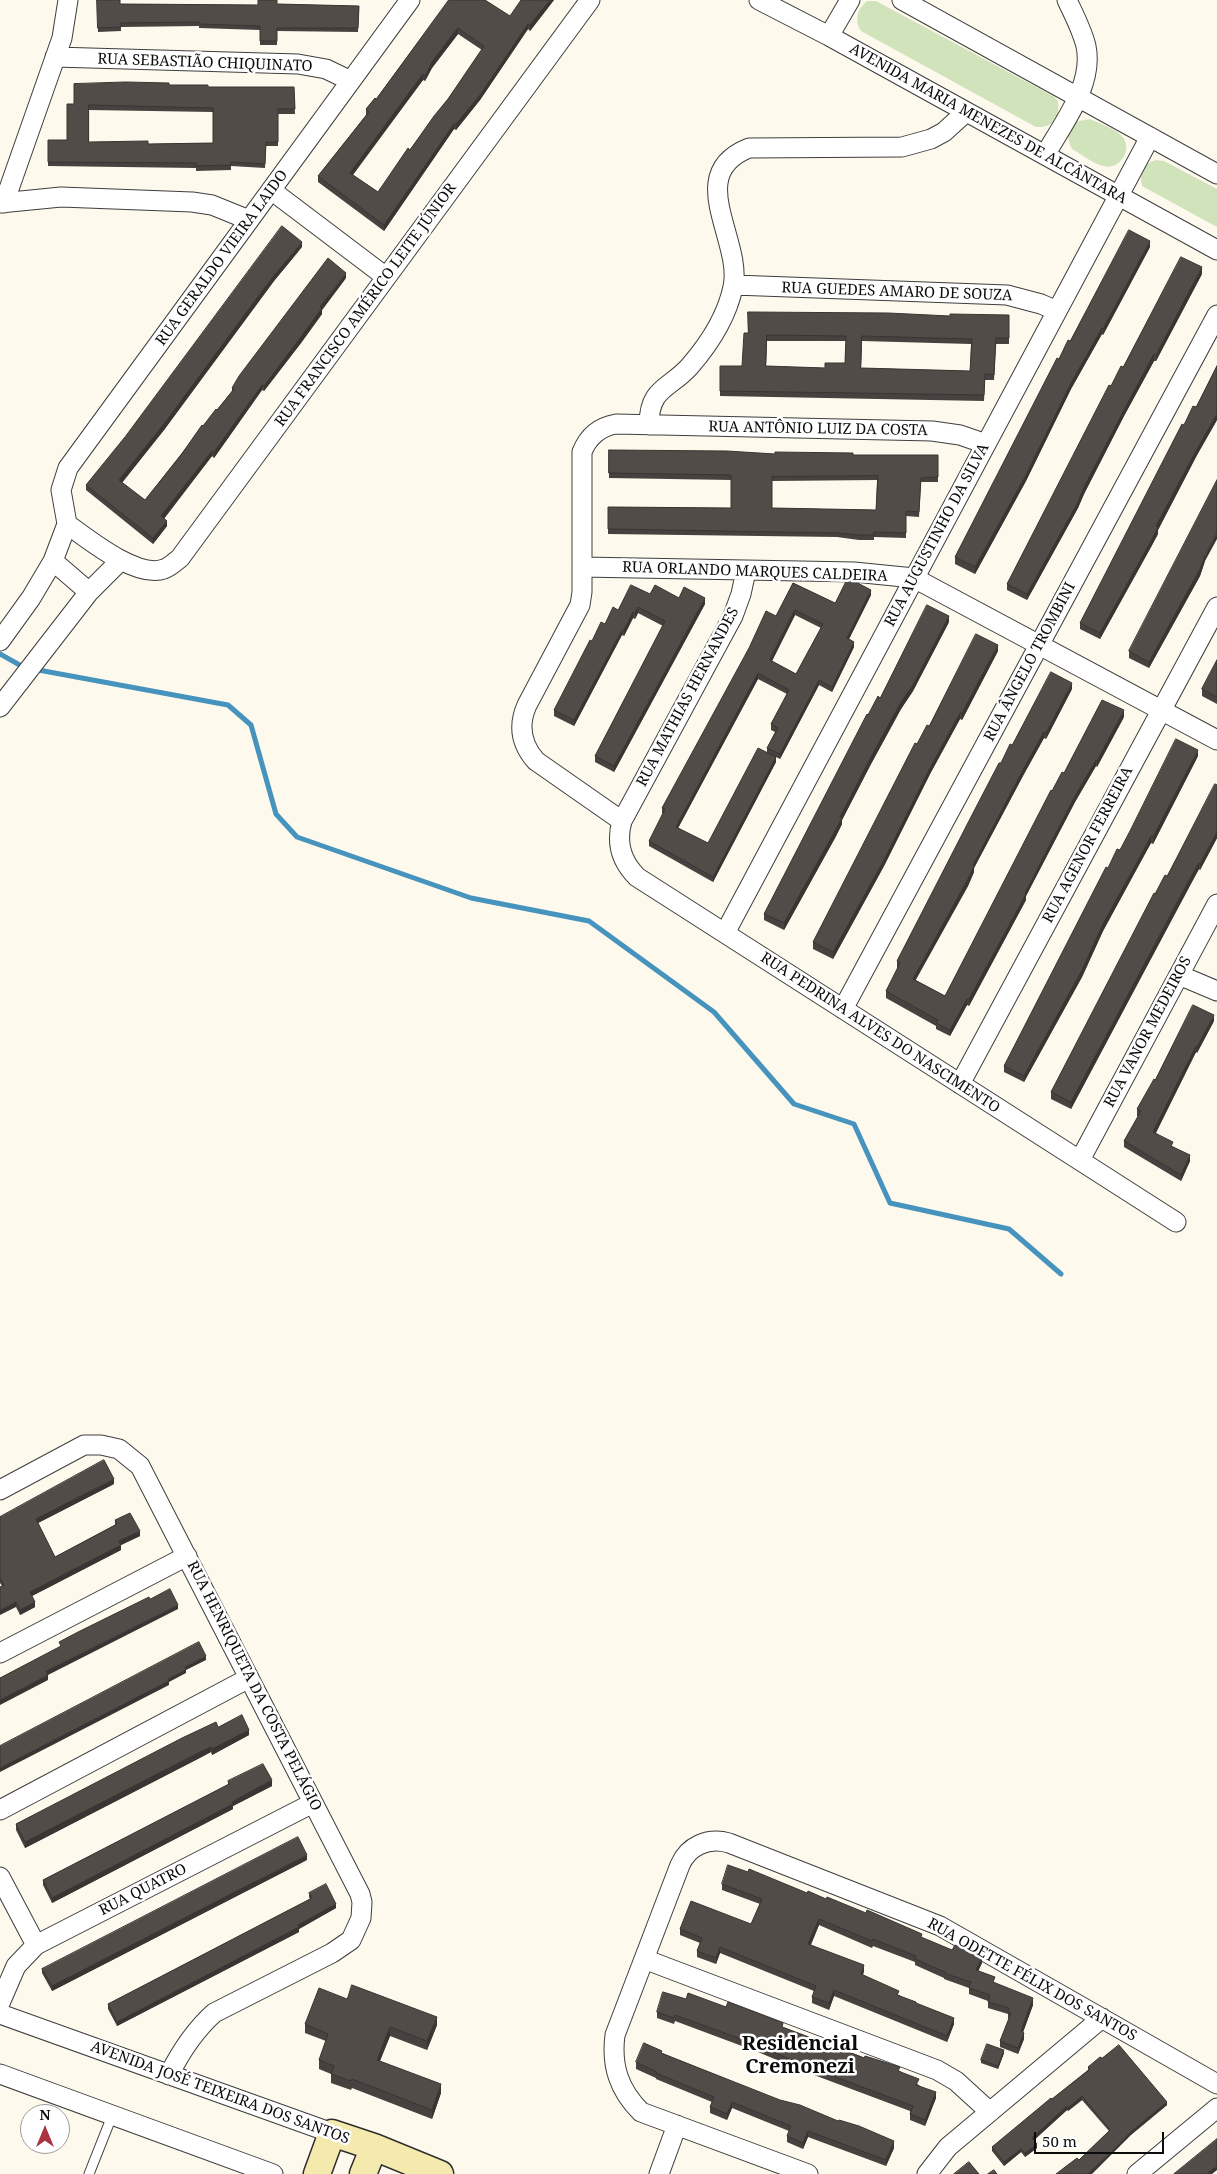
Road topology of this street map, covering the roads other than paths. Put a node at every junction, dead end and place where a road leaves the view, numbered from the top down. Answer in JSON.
{"nodes":[{"id":1,"x":68,"y":0,"type":"edge"},
{"id":2,"x":410,"y":0,"type":"edge"},
{"id":3,"x":590,"y":0,"type":"edge"},
{"id":4,"x":758,"y":0,"type":"edge"},
{"id":5,"x":850,"y":0,"type":"edge"},
{"id":6,"x":902,"y":0,"type":"edge"},
{"id":7,"x":1067,"y":0,"type":"edge"},
{"id":8,"x":829,"y":36,"type":"junction"},
{"id":9,"x":55,"y":57,"type":"junction"},
{"id":10,"x":351,"y":81,"type":"junction"},
{"id":11,"x":1077,"y":97,"type":"junction"},
{"id":12,"x":966,"y":112,"type":"junction"},
{"id":13,"x":1150,"y":137,"type":"junction"},
{"id":14,"x":1045,"y":155,"type":"junction"},
{"id":15,"x":1217,"y":174,"type":"edge"},
{"id":16,"x":271,"y":190,"type":"junction"},
{"id":17,"x":1119,"y":196,"type":"junction"},
{"id":18,"x":2,"y":203,"type":"edge"},
{"id":19,"x":249,"y":220,"type":"junction"},
{"id":20,"x":1217,"y":250,"type":"edge"},
{"id":21,"x":386,"y":277,"type":"junction"},
{"id":22,"x":734,"y":286,"type":"junction"},
{"id":23,"x":1057,"y":311,"type":"junction"},
{"id":24,"x":1217,"y":315,"type":"edge"},
{"id":25,"x":649,"y":425,"type":"junction"},
{"id":26,"x":986,"y":444,"type":"junction"},
{"id":27,"x":67,"y":524,"type":"junction"},
{"id":28,"x":53,"y":561,"type":"junction"},
{"id":29,"x":120,"y":561,"type":"junction"},
{"id":30,"x":582,"y":567,"type":"junction"},
{"id":31,"x":746,"y":571,"type":"junction"},
{"id":32,"x":914,"y":578,"type":"junction"},
{"id":33,"x":89,"y":592,"type":"junction"},
{"id":34,"x":1217,"y":607,"type":"edge"},
{"id":35,"x":0,"y":641,"type":"edge"},
{"id":36,"x":1039,"y":645,"type":"junction"},
{"id":37,"x":0,"y":707,"type":"edge"},
{"id":38,"x":1161,"y":711,"type":"junction"},
{"id":39,"x":1217,"y":740,"type":"edge"},
{"id":40,"x":622,"y":820,"type":"junction"},
{"id":41,"x":1217,"y":904,"type":"edge"},
{"id":42,"x":725,"y":933,"type":"junction"},
{"id":43,"x":1179,"y":974,"type":"junction"},
{"id":44,"x":1217,"y":992,"type":"edge"},
{"id":45,"x":843,"y":1009,"type":"junction"},
{"id":46,"x":960,"y":1084,"type":"junction"},
{"id":47,"x":1080,"y":1160,"type":"junction"},
{"id":48,"x":1176,"y":1222,"type":"dead end"},
{"id":49,"x":0,"y":1490,"type":"edge"},
{"id":50,"x":186,"y":1556,"type":"junction"},
{"id":51,"x":0,"y":1653,"type":"edge"},
{"id":52,"x":249,"y":1678,"type":"junction"},
{"id":53,"x":313,"y":1803,"type":"junction"},
{"id":54,"x":0,"y":1810,"type":"edge"},
{"id":55,"x":0,"y":1877,"type":"edge"},
{"id":56,"x":36,"y":1945,"type":"junction"},
{"id":57,"x":644,"y":1959,"type":"junction"},
{"id":58,"x":0,"y":2003,"type":"edge"},
{"id":59,"x":0,"y":2014,"type":"edge"},
{"id":60,"x":1102,"y":2018,"type":"junction"},
{"id":61,"x":0,"y":2074,"type":"edge"},
{"id":62,"x":169,"y":2075,"type":"junction"},
{"id":63,"x":1217,"y":2084,"type":"edge"},
{"id":64,"x":1217,"y":2108,"type":"edge"},
{"id":65,"x":990,"y":2112,"type":"junction"},
{"id":66,"x":112,"y":2116,"type":"junction"},
{"id":67,"x":677,"y":2125,"type":"junction"},
{"id":68,"x":332,"y":2133,"type":"junction"},
{"id":69,"x":374,"y":2146,"type":"junction"},
{"id":70,"x":89,"y":2174,"type":"edge"},
{"id":71,"x":273,"y":2174,"type":"edge"},
{"id":72,"x":317,"y":2174,"type":"edge"},
{"id":73,"x":363,"y":2174,"type":"edge"},
{"id":74,"x":440,"y":2174,"type":"edge"},
{"id":75,"x":659,"y":2174,"type":"edge"},
{"id":76,"x":808,"y":2174,"type":"edge"},
{"id":77,"x":927,"y":2174,"type":"edge"},
{"id":78,"x":1137,"y":2174,"type":"edge"}],
"edges":[{"from":1,"to":9,"type":"street"},
{"from":2,"to":10,"type":"street","name":"RUA GERALDO VIEIRA LAIDO"},
{"from":3,"to":21,"type":"street","name":"RUA FRANCISCO AMÉRICO LEITE JÚNIOR"},
{"from":4,"to":8,"type":"street","name":"AVENIDA MARIA MENEZES DE ALCÂNTARA"},
{"from":5,"to":8,"type":"street"},
{"from":6,"to":11,"type":"street"},
{"from":7,"to":11,"type":"street"},
{"from":8,"to":12,"type":"street","name":"AVENIDA MARIA MENEZES DE ALCÂNTARA"},
{"from":9,"to":10,"type":"street","name":"RUA SEBASTIÃO CHIQUINATO"},
{"from":9,"to":18,"type":"street"},
{"from":10,"to":16,"type":"street","name":"RUA GERALDO VIEIRA LAIDO"},
{"from":11,"to":13,"type":"street"},
{"from":11,"to":14,"type":"street"},
{"from":12,"to":14,"type":"street","name":"AVENIDA MARIA MENEZES DE ALCÂNTARA"},
{"from":12,"to":22,"type":"street"},
{"from":13,"to":15,"type":"street"},
{"from":13,"to":17,"type":"street","name":"RUA AUGUSTINHO DA SILVA"},
{"from":14,"to":17,"type":"street","name":"AVENIDA MARIA MENEZES DE ALCÂNTARA"},
{"from":16,"to":19,"type":"street","name":"RUA GERALDO VIEIRA LAIDO"},
{"from":16,"to":21,"type":"street"},
{"from":17,"to":20,"type":"street","name":"AVENIDA MARIA MENEZES DE ALCÂNTARA"},
{"from":17,"to":23,"type":"street","name":"RUA AUGUSTINHO DA SILVA"},
{"from":18,"to":19,"type":"street"},
{"from":19,"to":27,"type":"street","name":"RUA GERALDO VIEIRA LAIDO"},
{"from":21,"to":29,"type":"street","name":"RUA FRANCISCO AMÉRICO LEITE JÚNIOR"},
{"from":22,"to":23,"type":"street","name":"RUA GUEDES AMARO DE SOUZA"},
{"from":22,"to":25,"type":"street"},
{"from":23,"to":26,"type":"street","name":"RUA AUGUSTINHO DA SILVA"},
{"from":24,"to":36,"type":"street","name":"RUA ÂNGELO TROMBINI"},
{"from":25,"to":26,"type":"street","name":"RUA ANTÔNIO LUIZ DA COSTA"},
{"from":25,"to":30,"type":"street","name":"RUA ANTÔNIO LUIZ DA COSTA"},
{"from":26,"to":32,"type":"street","name":"RUA AUGUSTINHO DA SILVA"},
{"from":27,"to":28,"type":"street"},
{"from":27,"to":29,"type":"street","name":"RUA FRANCISCO AMÉRICO LEITE JÚNIOR"},
{"from":28,"to":33,"type":"street"},
{"from":28,"to":35,"type":"street"},
{"from":29,"to":33,"type":"street"},
{"from":30,"to":31,"type":"street","name":"RUA ORLANDO MARQUES CALDEIRA"},
{"from":30,"to":40,"type":"street","name":"RUA ANTÔNIO LUIZ DA COSTA"},
{"from":31,"to":32,"type":"street","name":"RUA ORLANDO MARQUES CALDEIRA"},
{"from":31,"to":40,"type":"street","name":"RUA MATHIAS HERNANDES"},
{"from":32,"to":36,"type":"street","name":"RUA ORLANDO MARQUES CALDEIRA"},
{"from":32,"to":42,"type":"street","name":"RUA AUGUSTINHO DA SILVA"},
{"from":33,"to":37,"type":"street"},
{"from":34,"to":38,"type":"street","name":"RUA AGENOR FERREIRA"},
{"from":36,"to":38,"type":"street","name":"RUA ORLANDO MARQUES CALDEIRA"},
{"from":36,"to":45,"type":"street","name":"RUA ÂNGELO TROMBINI"},
{"from":38,"to":39,"type":"street","name":"RUA ORLANDO MARQUES CALDEIRA"},
{"from":38,"to":46,"type":"street","name":"RUA AGENOR FERREIRA"},
{"from":40,"to":42,"type":"street","name":"RUA PEDRINA ALVES DO NASCIMENTO"},
{"from":41,"to":43,"type":"street","name":"RUA VANOR MEDEIROS"},
{"from":42,"to":45,"type":"street","name":"RUA PEDRINA ALVES DO NASCIMENTO"},
{"from":43,"to":44,"type":"street"},
{"from":43,"to":47,"type":"street","name":"RUA VANOR MEDEIROS"},
{"from":45,"to":46,"type":"street","name":"RUA PEDRINA ALVES DO NASCIMENTO"},
{"from":46,"to":47,"type":"street","name":"RUA PEDRINA ALVES DO NASCIMENTO"},
{"from":47,"to":48,"type":"street","name":"RUA PEDRINA ALVES DO NASCIMENTO"},
{"from":49,"to":50,"type":"street","name":"RUA HENRIQUETA DA COSTA PELÁGIO"},
{"from":50,"to":51,"type":"street"},
{"from":50,"to":52,"type":"street","name":"RUA HENRIQUETA DA COSTA PELÁGIO"},
{"from":52,"to":53,"type":"street","name":"RUA HENRIQUETA DA COSTA PELÁGIO"},
{"from":52,"to":54,"type":"street"},
{"from":53,"to":56,"type":"street","name":"RUA QUATRO"},
{"from":53,"to":62,"type":"street","name":"RUA HENRIQUETA DA COSTA PELÁGIO"},
{"from":55,"to":56,"type":"street"},
{"from":56,"to":58,"type":"street","name":"RUA QUATRO"},
{"from":57,"to":60,"type":"street","name":"RUA ODETTE FÉLIX DOS SANTOS"},
{"from":57,"to":65,"type":"street"},
{"from":57,"to":67,"type":"street"},
{"from":59,"to":62,"type":"street","name":"AVENIDA JOSÉ TEIXEIRA DOS SANTOS"},
{"from":60,"to":63,"type":"street","name":"RUA ODETTE FÉLIX DOS SANTOS"},
{"from":60,"to":65,"type":"street"},
{"from":61,"to":66,"type":"street"},
{"from":62,"to":68,"type":"street","name":"AVENIDA JOSÉ TEIXEIRA DOS SANTOS"},
{"from":64,"to":78,"type":"street"},
{"from":65,"to":77,"type":"street"},
{"from":66,"to":70,"type":"lane"},
{"from":66,"to":71,"type":"street"},
{"from":67,"to":75,"type":"street"},
{"from":67,"to":76,"type":"street"},
{"from":68,"to":69,"type":"street","name":"AVENIDA JOSÉ TEIXEIRA DOS SANTOS"},
{"from":68,"to":72,"type":"street"},
{"from":69,"to":73,"type":"street"},
{"from":69,"to":74,"type":"street","name":"AVENIDA JOSÉ TEIXEIRA DOS SANTOS"}]}
